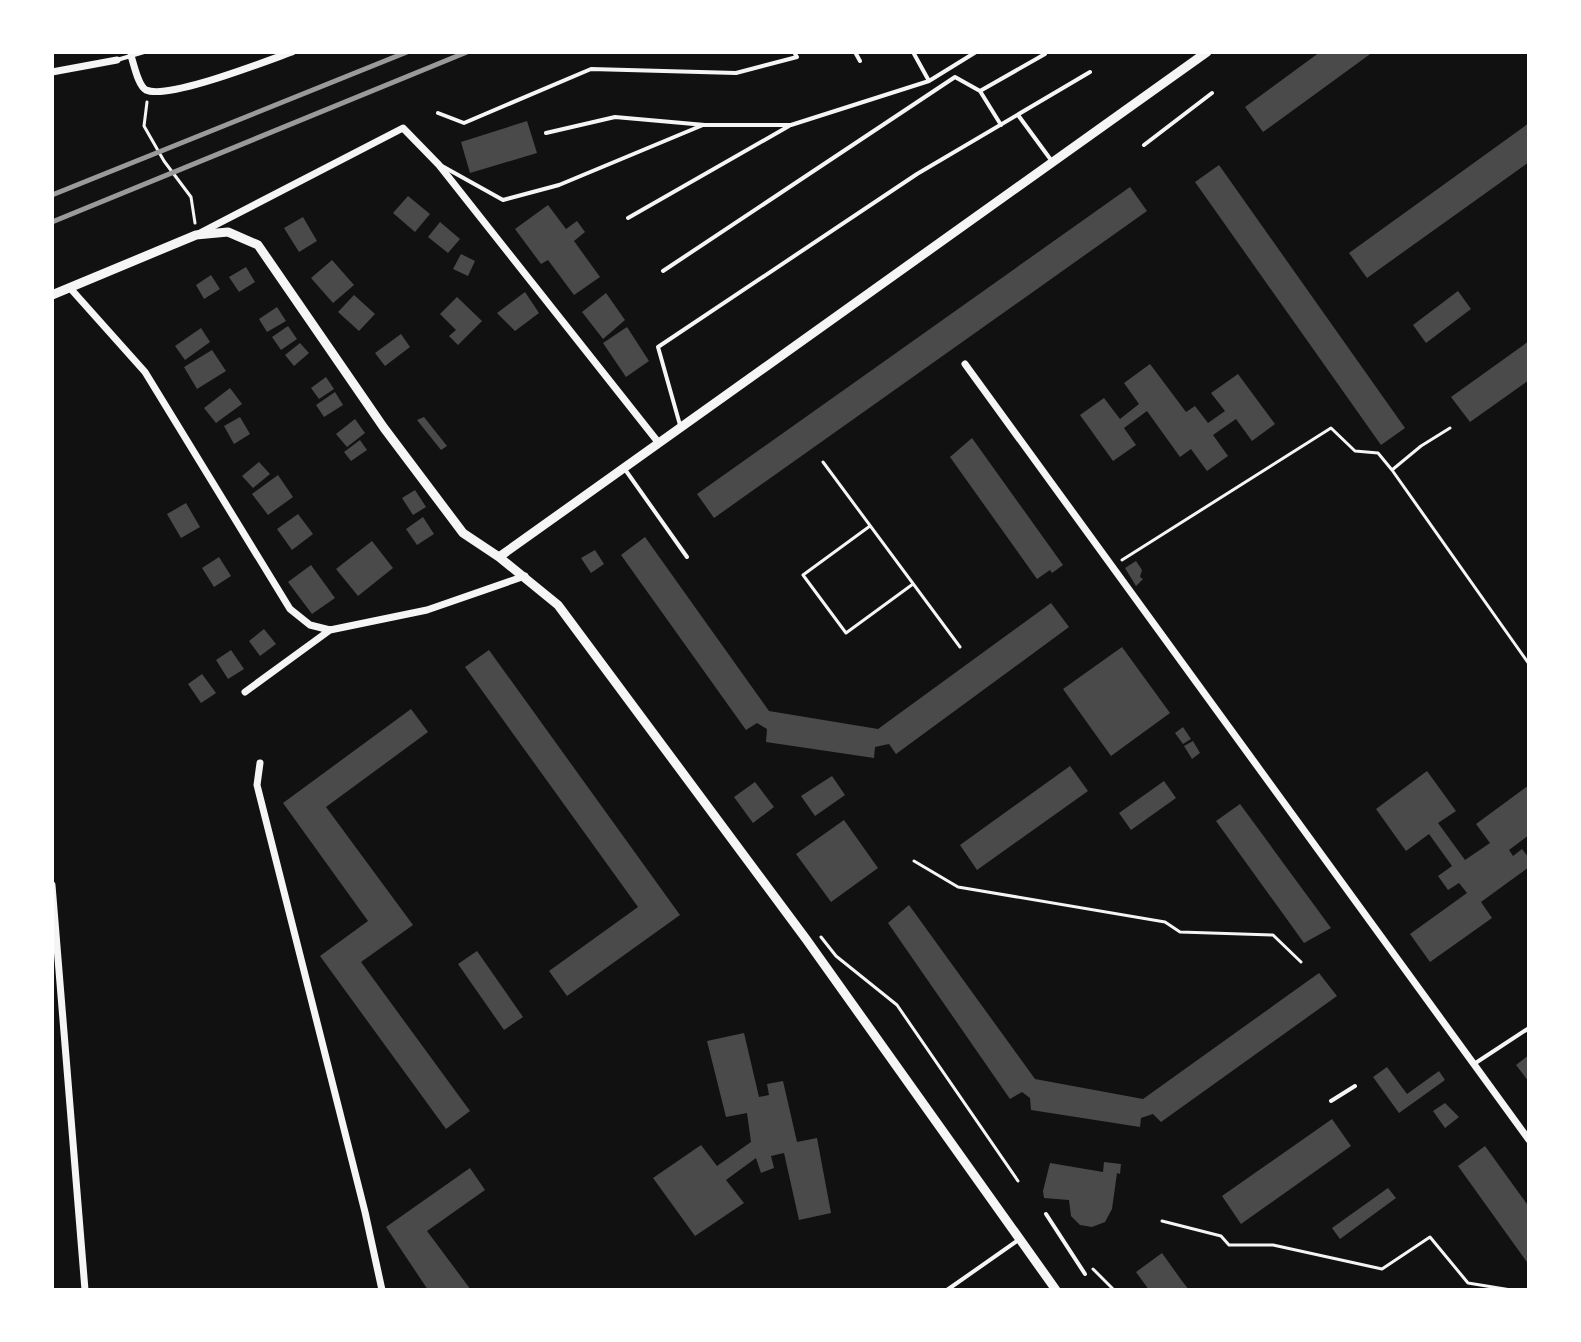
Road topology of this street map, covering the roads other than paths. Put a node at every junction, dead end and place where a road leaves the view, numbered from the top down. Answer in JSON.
{"nodes":[{"id":1,"x":144,"y":52,"type":"edge"},
{"id":2,"x":292,"y":52,"type":"edge"},
{"id":3,"x":794,"y":52,"type":"edge"},
{"id":4,"x":855,"y":52,"type":"edge"},
{"id":5,"x":913,"y":52,"type":"edge"},
{"id":6,"x":976,"y":52,"type":"edge"},
{"id":7,"x":1207,"y":52,"type":"edge"},
{"id":8,"x":1045,"y":54,"type":"edge"},
{"id":9,"x":131,"y":56,"type":"junction"},
{"id":10,"x":117,"y":60,"type":"joint"},
{"id":11,"x":860,"y":61,"type":"dead end"},
{"id":12,"x":52,"y":72,"type":"edge"},
{"id":13,"x":1090,"y":72,"type":"dead end"},
{"id":14,"x":929,"y":81,"type":"junction"},
{"id":15,"x":980,"y":91,"type":"junction"},
{"id":16,"x":1212,"y":93,"type":"dead end"},
{"id":17,"x":438,"y":113,"type":"dead end"},
{"id":18,"x":1018,"y":115,"type":"junction"},
{"id":19,"x":705,"y":125,"type":"junction"},
{"id":20,"x":791,"y":125,"type":"junction"},
{"id":21,"x":1001,"y":125,"type":"junction"},
{"id":22,"x":546,"y":133,"type":"dead end"},
{"id":23,"x":1144,"y":145,"type":"dead end"},
{"id":24,"x":1053,"y":162,"type":"junction"},
{"id":25,"x":439,"y":165,"type":"junction"},
{"id":26,"x":628,"y":218,"type":"dead end"},
{"id":27,"x":196,"y":235,"type":"junction"},
{"id":28,"x":663,"y":271,"type":"dead end"},
{"id":29,"x":70,"y":288,"type":"junction"},
{"id":30,"x":52,"y":295,"type":"edge"},
{"id":31,"x":965,"y":364,"type":"dead end"},
{"id":32,"x":680,"y":426,"type":"junction"},
{"id":33,"x":658,"y":442,"type":"junction"},
{"id":34,"x":624,"y":468,"type":"junction"},
{"id":35,"x":499,"y":557,"type":"junction"},
{"id":36,"x":687,"y":557,"type":"dead end"},
{"id":37,"x":525,"y":576,"type":"junction"},
{"id":38,"x":330,"y":630,"type":"junction"},
{"id":39,"x":245,"y":692,"type":"dead end"},
{"id":40,"x":260,"y":763,"type":"dead end"},
{"id":41,"x":52,"y":885,"type":"edge"},
{"id":42,"x":1529,"y":1028,"type":"edge"},
{"id":43,"x":1474,"y":1064,"type":"junction"},
{"id":44,"x":1355,"y":1086,"type":"dead end"},
{"id":45,"x":1331,"y":1101,"type":"dead end"},
{"id":46,"x":1529,"y":1140,"type":"edge"},
{"id":47,"x":1046,"y":1214,"type":"dead end"},
{"id":48,"x":1019,"y":1239,"type":"junction"},
{"id":49,"x":1085,"y":1274,"type":"dead end"},
{"id":50,"x":85,"y":1290,"type":"edge"},
{"id":51,"x":382,"y":1290,"type":"edge"},
{"id":52,"x":947,"y":1290,"type":"edge"},
{"id":53,"x":1056,"y":1290,"type":"edge"}],
"edges":[{"from":1,"to":9,"type":"lane"},
{"from":2,"to":9,"type":"street"},
{"from":3,"to":17,"type":"lane"},
{"from":4,"to":11,"type":"lane"},
{"from":5,"to":14,"type":"lane"},
{"from":6,"to":14,"type":"lane"},
{"from":7,"to":24,"type":"street"},
{"from":8,"to":15,"type":"lane"},
{"from":9,"to":10,"type":"lane"},
{"from":10,"to":12,"type":"street"},
{"from":13,"to":18,"type":"lane"},
{"from":14,"to":20,"type":"lane"},
{"from":15,"to":21,"type":"lane"},
{"from":15,"to":28,"type":"lane"},
{"from":16,"to":23,"type":"lane"},
{"from":18,"to":21,"type":"lane"},
{"from":18,"to":24,"type":"lane"},
{"from":19,"to":20,"type":"lane"},
{"from":19,"to":22,"type":"lane"},
{"from":19,"to":25,"type":"lane"},
{"from":20,"to":26,"type":"lane"},
{"from":21,"to":32,"type":"lane"},
{"from":24,"to":32,"type":"street"},
{"from":25,"to":27,"type":"street"},
{"from":25,"to":33,"type":"street"},
{"from":27,"to":29,"type":"street"},
{"from":27,"to":35,"type":"street"},
{"from":29,"to":30,"type":"street"},
{"from":29,"to":38,"type":"street"},
{"from":31,"to":43,"type":"street"},
{"from":32,"to":33,"type":"street"},
{"from":33,"to":34,"type":"street"},
{"from":34,"to":35,"type":"street"},
{"from":34,"to":36,"type":"lane"},
{"from":35,"to":37,"type":"street"},
{"from":37,"to":38,"type":"street"},
{"from":37,"to":48,"type":"street"},
{"from":38,"to":39,"type":"street"},
{"from":40,"to":51,"type":"street"},
{"from":41,"to":50,"type":"street"},
{"from":42,"to":43,"type":"lane"},
{"from":43,"to":46,"type":"street"},
{"from":44,"to":45,"type":"lane"},
{"from":47,"to":49,"type":"lane"},
{"from":48,"to":52,"type":"lane"},
{"from":48,"to":53,"type":"street"}]}
